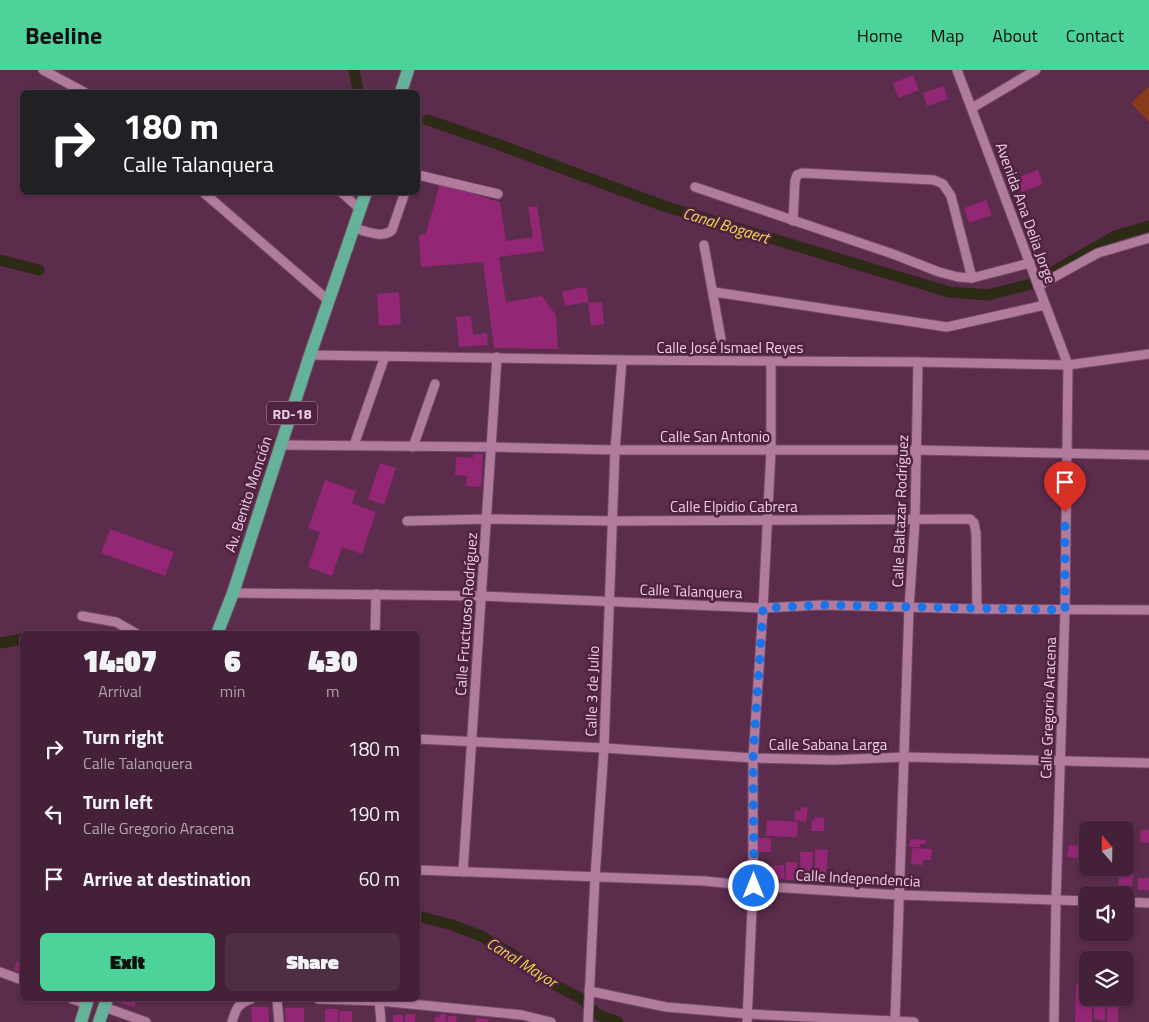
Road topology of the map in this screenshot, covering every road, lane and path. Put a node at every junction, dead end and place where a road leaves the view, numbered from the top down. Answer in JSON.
{"nodes":[{"id":1,"x":43,"y":70,"type":"edge"},
{"id":2,"x":408,"y":70,"type":"edge"},
{"id":3,"x":958,"y":70,"type":"edge"},
{"id":4,"x":1036,"y":70,"type":"edge"},
{"id":5,"x":80,"y":90,"type":"edge"},
{"id":6,"x":402,"y":90,"type":"edge"},
{"id":7,"x":972,"y":108,"type":"junction"},
{"id":8,"x":420,"y":175,"type":"edge"},
{"id":9,"x":695,"y":187,"type":"dead end"},
{"id":10,"x":498,"y":194,"type":"dead end"},
{"id":11,"x":206,"y":195,"type":"edge"},
{"id":12,"x":344,"y":195,"type":"edge"},
{"id":13,"x":365,"y":195,"type":"edge"},
{"id":14,"x":403,"y":195,"type":"edge"},
{"id":15,"x":360,"y":209,"type":"junction"},
{"id":16,"x":793,"y":221,"type":"junction"},
{"id":17,"x":354,"y":228,"type":"junction"},
{"id":18,"x":1149,"y":238,"type":"edge"},
{"id":19,"x":704,"y":245,"type":"dead end"},
{"id":20,"x":1030,"y":263,"type":"junction"},
{"id":21,"x":972,"y":278,"type":"junction"},
{"id":22,"x":1038,"y":286,"type":"junction"},
{"id":23,"x":714,"y":292,"type":"junction"},
{"id":24,"x":329,"y":301,"type":"junction"},
{"id":25,"x":1045,"y":305,"type":"junction"},
{"id":26,"x":721,"y":339,"type":"dead end"},
{"id":27,"x":1149,"y":354,"type":"edge"},
{"id":28,"x":310,"y":355,"type":"junction"},
{"id":29,"x":385,"y":356,"type":"junction"},
{"id":30,"x":497,"y":357,"type":"junction"},
{"id":31,"x":622,"y":360,"type":"junction"},
{"id":32,"x":771,"y":362,"type":"junction"},
{"id":33,"x":918,"y":362,"type":"junction"},
{"id":34,"x":1068,"y":365,"type":"junction"},
{"id":35,"x":435,"y":384,"type":"dead end"},
{"id":36,"x":281,"y":445,"type":"junction"},
{"id":37,"x":354,"y":445,"type":"junction"},
{"id":38,"x":413,"y":446,"type":"junction"},
{"id":39,"x":492,"y":447,"type":"junction"},
{"id":40,"x":615,"y":450,"type":"junction"},
{"id":41,"x":771,"y":450,"type":"junction"},
{"id":42,"x":917,"y":450,"type":"junction"},
{"id":43,"x":1066,"y":454,"type":"junction"},
{"id":44,"x":1149,"y":455,"type":"edge"},
{"id":45,"x":487,"y":519,"type":"junction"},
{"id":46,"x":767,"y":519,"type":"junction"},
{"id":47,"x":406,"y":521,"type":"dead end"},
{"id":48,"x":612,"y":521,"type":"junction"},
{"id":49,"x":915,"y":521,"type":"junction"},
{"id":50,"x":233,"y":593,"type":"junction"},
{"id":51,"x":376,"y":594,"type":"junction"},
{"id":52,"x":482,"y":596,"type":"junction"},
{"id":53,"x":609,"y":602,"type":"junction"},
{"id":54,"x":763,"y":608,"type":"junction"},
{"id":55,"x":909,"y":608,"type":"junction"},
{"id":56,"x":977,"y":609,"type":"junction"},
{"id":57,"x":1065,"y":610,"type":"junction"},
{"id":58,"x":1149,"y":610,"type":"edge"},
{"id":59,"x":82,"y":616,"type":"dead end"},
{"id":60,"x":132,"y":631,"type":"edge"},
{"id":61,"x":218,"y":631,"type":"edge"},
{"id":62,"x":375,"y":631,"type":"edge"},
{"id":63,"x":420,"y":739,"type":"edge"},
{"id":64,"x":471,"y":742,"type":"junction"},
{"id":65,"x":604,"y":748,"type":"junction"},
{"id":66,"x":905,"y":757,"type":"junction"},
{"id":67,"x":753,"y":758,"type":"junction"},
{"id":68,"x":1060,"y":760,"type":"junction"},
{"id":69,"x":1149,"y":763,"type":"edge"},
{"id":70,"x":420,"y":870,"type":"edge"},
{"id":71,"x":463,"y":872,"type":"junction"},
{"id":72,"x":595,"y":877,"type":"junction"},
{"id":73,"x":754,"y":886,"type":"junction"},
{"id":74,"x":899,"y":895,"type":"junction"},
{"id":75,"x":1056,"y":900,"type":"junction"},
{"id":76,"x":1079,"y":901,"type":"edge"},
{"id":77,"x":1134,"y":902,"type":"edge"},
{"id":78,"x":1149,"y":903,"type":"edge"},
{"id":79,"x":0,"y":972,"type":"edge"},
{"id":80,"x":20,"y":979,"type":"edge"},
{"id":81,"x":589,"y":994,"type":"junction"},
{"id":82,"x":245,"y":1001,"type":"edge"},
{"id":83,"x":277,"y":1001,"type":"edge"},
{"id":84,"x":380,"y":1001,"type":"edge"},
{"id":85,"x":387,"y":1001,"type":"edge"},
{"id":86,"x":88,"y":1002,"type":"edge"},
{"id":87,"x":106,"y":1003,"type":"edge"},
{"id":88,"x":747,"y":1018,"type":"edge"},
{"id":89,"x":521,"y":1019,"type":"edge"},
{"id":90,"x":588,"y":1020,"type":"edge"},
{"id":91,"x":895,"y":1021,"type":"edge"},
{"id":92,"x":81,"y":1022,"type":"edge"},
{"id":93,"x":99,"y":1022,"type":"edge"},
{"id":94,"x":146,"y":1022,"type":"edge"},
{"id":95,"x":232,"y":1022,"type":"edge"},
{"id":96,"x":279,"y":1022,"type":"edge"},
{"id":97,"x":381,"y":1022,"type":"edge"},
{"id":98,"x":551,"y":1022,"type":"edge"},
{"id":99,"x":914,"y":1022,"type":"edge"},
{"id":100,"x":1054,"y":1022,"type":"edge"}],
"edges":[{"from":1,"to":5,"type":"street"},
{"from":2,"to":6,"type":"main road"},
{"from":3,"to":7,"type":"street","name":"Avenida Ana Delia Jorge"},
{"from":4,"to":7,"type":"street"},
{"from":7,"to":20,"type":"street","name":"Avenida Ana Delia Jorge"},
{"from":8,"to":10,"type":"street"},
{"from":9,"to":16,"type":"street"},
{"from":11,"to":24,"type":"street"},
{"from":12,"to":15,"type":"street"},
{"from":13,"to":15,"type":"main road","name":"Av. Benito Monción","number":"RD-18"},
{"from":14,"to":17,"type":"street"},
{"from":15,"to":17,"type":"main road","name":"Av. Benito Monción","number":"RD-18"},
{"from":16,"to":21,"type":"street"},
{"from":16,"to":21,"type":"street"},
{"from":17,"to":24,"type":"main road","name":"Av. Benito Monción","number":"RD-18"},
{"from":18,"to":22,"type":"street"},
{"from":19,"to":23,"type":"street"},
{"from":20,"to":21,"type":"street"},
{"from":20,"to":22,"type":"street","name":"Avenida Ana Delia Jorge"},
{"from":22,"to":25,"type":"street","name":"Avenida Ana Delia Jorge"},
{"from":23,"to":25,"type":"street"},
{"from":23,"to":26,"type":"street"},
{"from":24,"to":28,"type":"main road","name":"Av. Benito Monción","number":"RD-18"},
{"from":25,"to":34,"type":"street","name":"Avenida Ana Delia Jorge"},
{"from":27,"to":34,"type":"street","name":"Calle José Ismael Reyes"},
{"from":28,"to":29,"type":"street","name":"Calle José Ismael Reyes"},
{"from":28,"to":36,"type":"main road","name":"Av. Benito Monción","number":"RD-18"},
{"from":29,"to":30,"type":"street","name":"Calle José Ismael Reyes"},
{"from":29,"to":37,"type":"street"},
{"from":30,"to":31,"type":"street","name":"Calle José Ismael Reyes"},
{"from":30,"to":39,"type":"street","name":"Calle Fructuoso Rodríguez"},
{"from":31,"to":32,"type":"street","name":"Calle José Ismael Reyes"},
{"from":31,"to":40,"type":"street","name":"Calle 3 de Julio"},
{"from":32,"to":33,"type":"street","name":"Calle José Ismael Reyes"},
{"from":32,"to":41,"type":"street"},
{"from":33,"to":34,"type":"street","name":"Calle José Ismael Reyes"},
{"from":33,"to":42,"type":"street","name":"Calle Baltazar Rodríguez"},
{"from":34,"to":43,"type":"street","name":"Calle Gregorio Aracena"},
{"from":35,"to":38,"type":"street"},
{"from":36,"to":37,"type":"street","name":"Calle San Antonio"},
{"from":36,"to":50,"type":"main road","name":"Av. Benito Monción","number":"RD-18"},
{"from":37,"to":38,"type":"street","name":"Calle San Antonio"},
{"from":38,"to":39,"type":"street","name":"Calle San Antonio"},
{"from":39,"to":40,"type":"street","name":"Calle San Antonio"},
{"from":39,"to":45,"type":"street","name":"Calle Fructuoso Rodríguez"},
{"from":40,"to":41,"type":"street","name":"Calle San Antonio"},
{"from":40,"to":48,"type":"street","name":"Calle 3 de Julio"},
{"from":41,"to":42,"type":"street","name":"Calle San Antonio"},
{"from":41,"to":46,"type":"street"},
{"from":42,"to":43,"type":"street","name":"Calle San Antonio"},
{"from":42,"to":49,"type":"street","name":"Calle Baltazar Rodríguez"},
{"from":43,"to":44,"type":"street","name":"Calle San Antonio"},
{"from":43,"to":57,"type":"street","name":"Calle Gregorio Aracena"},
{"from":45,"to":47,"type":"street","name":"Calle Elpidio Cabrera"},
{"from":45,"to":48,"type":"street","name":"Calle Elpidio Cabrera"},
{"from":45,"to":52,"type":"street","name":"Calle Fructuoso Rodríguez"},
{"from":46,"to":48,"type":"street","name":"Calle Elpidio Cabrera"},
{"from":46,"to":49,"type":"street","name":"Calle Elpidio Cabrera"},
{"from":46,"to":54,"type":"street"},
{"from":48,"to":53,"type":"street","name":"Calle 3 de Julio"},
{"from":49,"to":55,"type":"street","name":"Calle Baltazar Rodríguez"},
{"from":49,"to":56,"type":"street","name":"Calle Elpidio Cabrera"},
{"from":50,"to":51,"type":"street","name":"Calle Talanquera"},
{"from":50,"to":61,"type":"main road","name":"Av. Benito Monción","number":"RD-18"},
{"from":51,"to":52,"type":"street","name":"Calle Talanquera"},
{"from":51,"to":62,"type":"street"},
{"from":52,"to":53,"type":"street","name":"Calle Talanquera"},
{"from":52,"to":64,"type":"street","name":"Calle Fructuoso Rodríguez"},
{"from":53,"to":54,"type":"street","name":"Calle Talanquera"},
{"from":53,"to":65,"type":"street","name":"Calle 3 de Julio"},
{"from":54,"to":55,"type":"street","name":"Calle Talanquera"},
{"from":54,"to":67,"type":"street"},
{"from":55,"to":56,"type":"street","name":"Calle Talanquera"},
{"from":55,"to":66,"type":"street","name":"Calle Baltazar Rodríguez"},
{"from":56,"to":57,"type":"street","name":"Calle Talanquera"},
{"from":57,"to":58,"type":"street","name":"Calle Talanquera"},
{"from":57,"to":68,"type":"street","name":"Calle Gregorio Aracena"},
{"from":59,"to":60,"type":"street"},
{"from":63,"to":64,"type":"street","name":"Calle Sabana Larga"},
{"from":64,"to":65,"type":"street","name":"Calle Sabana Larga"},
{"from":64,"to":71,"type":"street","name":"Calle Fructuoso Rodríguez"},
{"from":65,"to":67,"type":"street","name":"Calle Sabana Larga"},
{"from":65,"to":72,"type":"street","name":"Calle 3 de Julio"},
{"from":66,"to":67,"type":"street","name":"Calle Sabana Larga"},
{"from":66,"to":68,"type":"street","name":"Calle Sabana Larga"},
{"from":66,"to":74,"type":"street","name":"Calle Baltazar Rodríguez"},
{"from":67,"to":73,"type":"street"},
{"from":68,"to":69,"type":"street","name":"Calle Sabana Larga"},
{"from":68,"to":75,"type":"street","name":"Calle Gregorio Aracena"},
{"from":70,"to":71,"type":"street","name":"Calle Independencia"},
{"from":71,"to":72,"type":"street","name":"Calle Independencia"},
{"from":72,"to":73,"type":"street","name":"Calle Independencia"},
{"from":72,"to":81,"type":"street","name":"Calle 3 de Julio"},
{"from":73,"to":74,"type":"street","name":"Calle Independencia"},
{"from":73,"to":88,"type":"street"},
{"from":74,"to":75,"type":"street","name":"Calle Independencia"},
{"from":74,"to":91,"type":"street","name":"Calle Baltazar Rodríguez"},
{"from":75,"to":76,"type":"street","name":"Calle Independencia"},
{"from":75,"to":100,"type":"street","name":"Calle Gregorio Aracena"},
{"from":77,"to":78,"type":"street"},
{"from":79,"to":80,"type":"street"},
{"from":81,"to":88,"type":"street"},
{"from":81,"to":90,"type":"street","name":"Calle 3 de Julio"},
{"from":82,"to":95,"type":"street"},
{"from":83,"to":96,"type":"street"},
{"from":84,"to":97,"type":"street"},
{"from":85,"to":89,"type":"street"},
{"from":86,"to":92,"type":"main road"},
{"from":87,"to":93,"type":"main road"},
{"from":87,"to":94,"type":"street"},
{"from":88,"to":91,"type":"street"},
{"from":89,"to":98,"type":"street"},
{"from":91,"to":99,"type":"street"}]}
